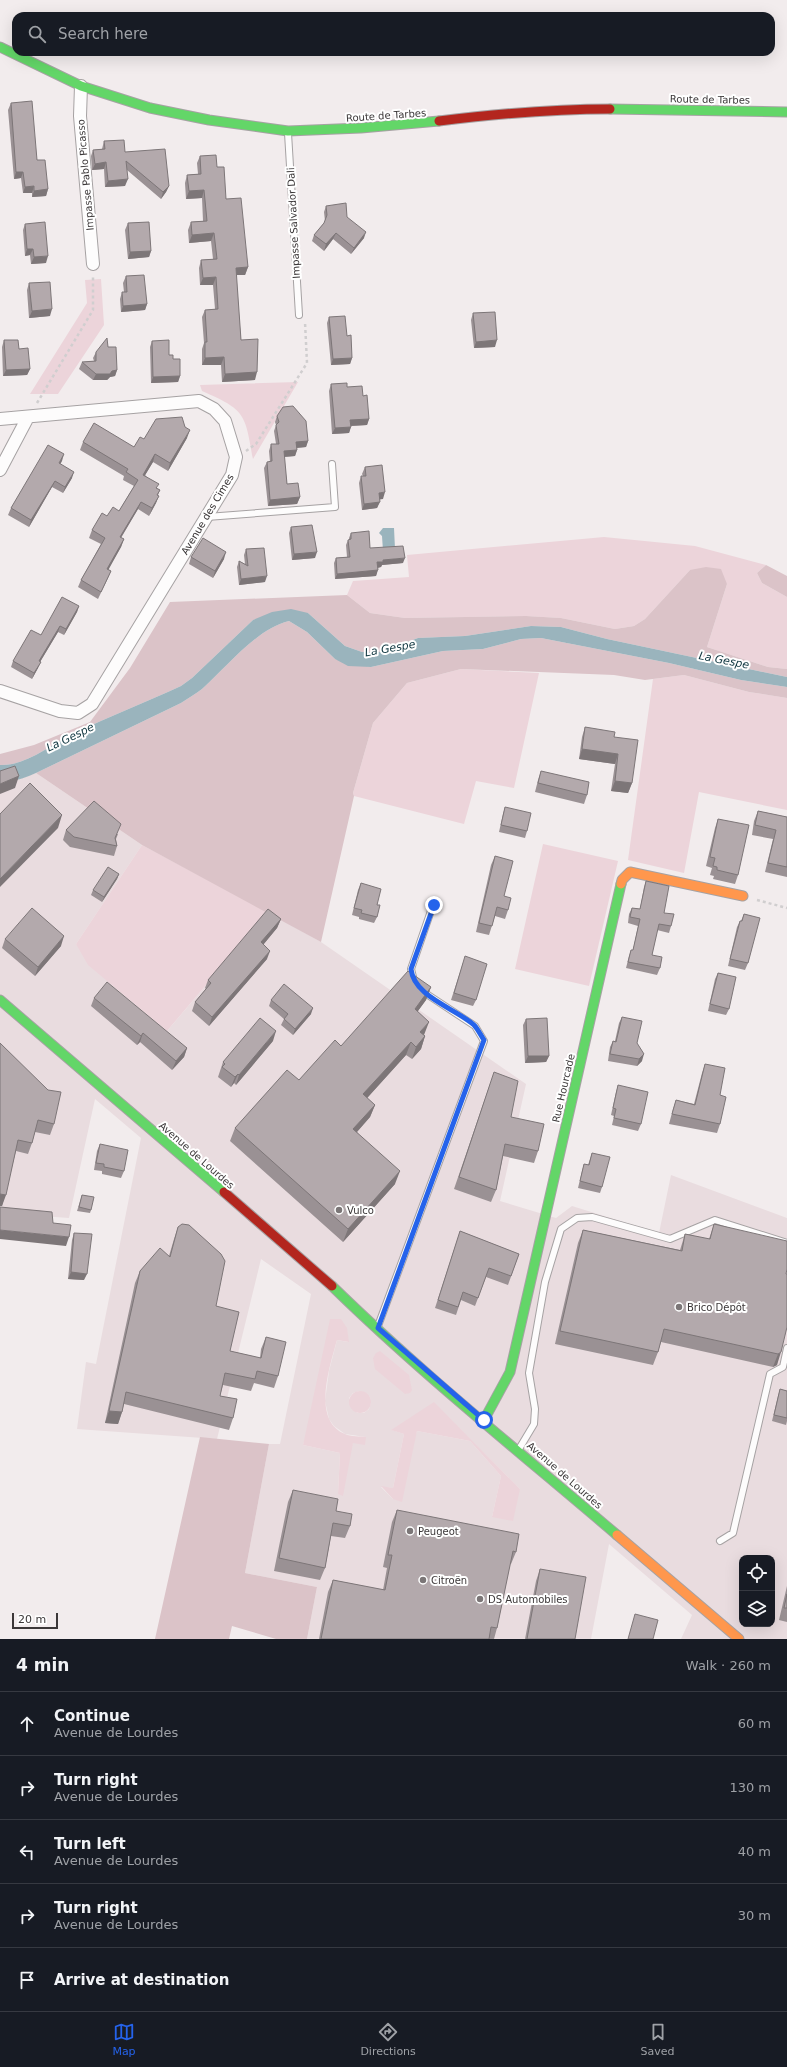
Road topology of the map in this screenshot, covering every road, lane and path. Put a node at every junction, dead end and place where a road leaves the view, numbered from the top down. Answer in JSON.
{"nodes":[{"id":1,"x":0,"y":47,"type":"edge"},
{"id":2,"x":12,"y":53,"type":"edge"},
{"id":3,"x":19,"y":56,"type":"edge"},
{"id":4,"x":81,"y":86,"type":"junction"},
{"id":5,"x":787,"y":112,"type":"edge"},
{"id":6,"x":288,"y":131,"type":"junction"},
{"id":7,"x":93,"y":264,"type":"joint"},
{"id":8,"x":299,"y":315,"type":"joint"},
{"id":9,"x":28,"y":417,"type":"junction"},
{"id":10,"x":0,"y":418,"type":"edge"},
{"id":11,"x":236,"y":457,"type":"junction"},
{"id":12,"x":332,"y":464,"type":"dead end"},
{"id":13,"x":0,"y":470,"type":"edge"},
{"id":14,"x":205,"y":517,"type":"junction"},
{"id":15,"x":0,"y":691,"type":"edge"},
{"id":16,"x":743,"y":896,"type":"joint"},
{"id":17,"x":434,"y":905,"type":"dead end"},
{"id":18,"x":787,"y":908,"type":"edge"},
{"id":19,"x":0,"y":1000,"type":"edge"},
{"id":20,"x":787,"y":1243,"type":"edge"},
{"id":21,"x":378,"y":1328,"type":"junction"},
{"id":22,"x":787,"y":1348,"type":"edge"},
{"id":23,"x":484,"y":1420,"type":"junction"},
{"id":24,"x":518,"y":1449,"type":"junction"},
{"id":25,"x":720,"y":1541,"type":"dead end"},
{"id":26,"x":739,"y":1639,"type":"edge"}],
"edges":[{"from":1,"to":2,"type":"street","name":"Route de Tarbes"},
{"from":3,"to":4,"type":"street","name":"Route de Tarbes"},
{"from":4,"to":6,"type":"street","name":"Route de Tarbes"},
{"from":4,"to":7,"type":"street","name":"Impasse Pablo Picasso"},
{"from":5,"to":6,"type":"street","name":"Route de Tarbes"},
{"from":6,"to":8,"type":"lane","name":"Impasse Salvador Dali"},
{"from":7,"to":9,"type":"path"},
{"from":8,"to":11,"type":"path"},
{"from":9,"to":10,"type":"street"},
{"from":9,"to":11,"type":"street"},
{"from":9,"to":13,"type":"street"},
{"from":11,"to":14,"type":"street","name":"Avenue des Cimes"},
{"from":12,"to":14,"type":"lane"},
{"from":14,"to":15,"type":"street","name":"Avenue des Cimes"},
{"from":16,"to":18,"type":"path"},
{"from":16,"to":23,"type":"street","name":"Rue Hourcade"},
{"from":17,"to":21,"type":"lane"},
{"from":19,"to":21,"type":"street","name":"Avenue de Lourdes"},
{"from":20,"to":24,"type":"lane"},
{"from":21,"to":23,"type":"street","name":"Avenue de Lourdes"},
{"from":22,"to":25,"type":"lane"},
{"from":23,"to":24,"type":"street","name":"Avenue de Lourdes"},
{"from":24,"to":26,"type":"street","name":"Avenue de Lourdes"}]}
